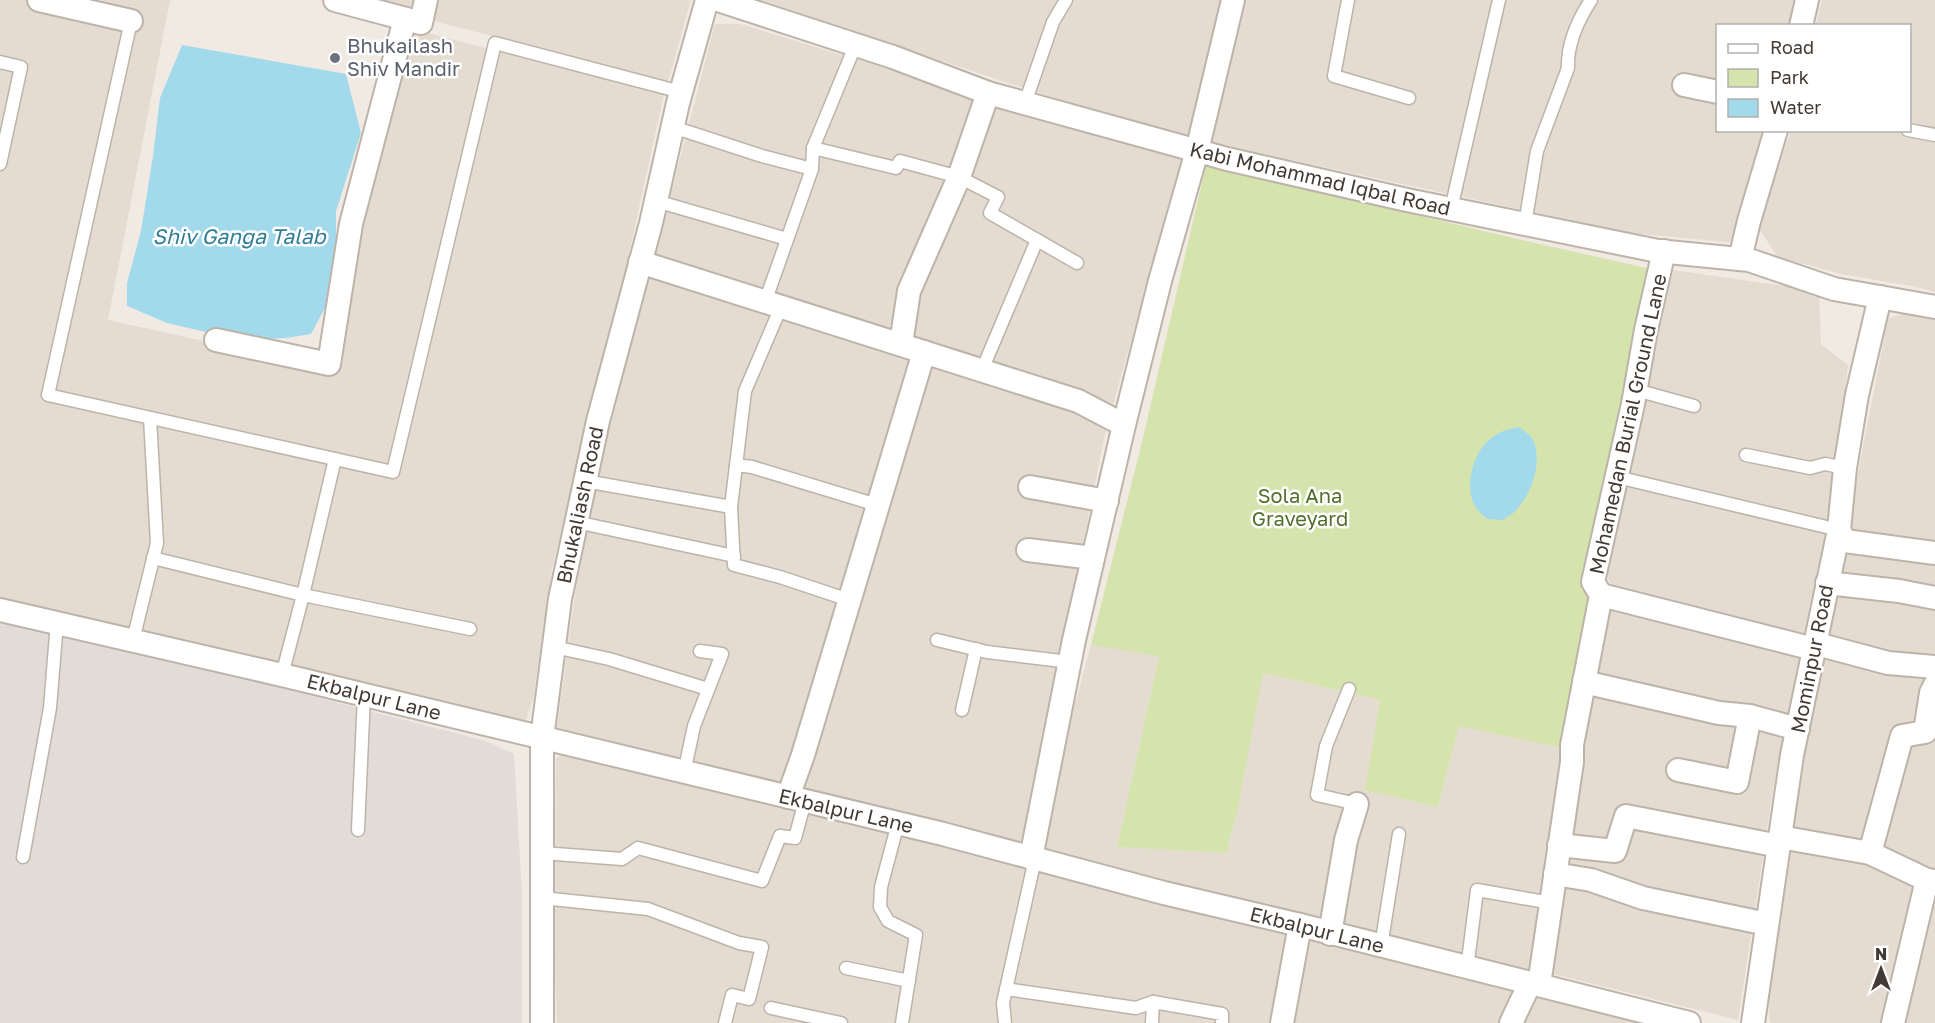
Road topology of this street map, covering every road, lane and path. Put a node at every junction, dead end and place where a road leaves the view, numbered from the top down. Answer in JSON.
{"nodes":[{"id":1,"x":39,"y":0,"type":"edge"},
{"id":2,"x":335,"y":0,"type":"edge"},
{"id":3,"x":426,"y":0,"type":"edge"},
{"id":4,"x":706,"y":0,"type":"edge"},
{"id":5,"x":718,"y":0,"type":"edge"},
{"id":6,"x":1065,"y":0,"type":"edge"},
{"id":7,"x":1233,"y":0,"type":"edge"},
{"id":8,"x":1348,"y":0,"type":"edge"},
{"id":9,"x":1499,"y":0,"type":"edge"},
{"id":10,"x":1591,"y":0,"type":"edge"},
{"id":11,"x":1807,"y":0,"type":"edge"},
{"id":12,"x":405,"y":19,"type":"junction"},
{"id":13,"x":131,"y":21,"type":"joint"},
{"id":14,"x":1801,"y":24,"type":"edge"},
{"id":15,"x":855,"y":46,"type":"junction"},
{"id":16,"x":0,"y":62,"type":"edge"},
{"id":17,"x":1684,"y":85,"type":"dead end"},
{"id":18,"x":681,"y":92,"type":"junction"},
{"id":19,"x":1716,"y":92,"type":"edge"},
{"id":20,"x":988,"y":93,"type":"junction"},
{"id":21,"x":1409,"y":98,"type":"dead end"},
{"id":22,"x":1025,"y":103,"type":"junction"},
{"id":23,"x":673,"y":127,"type":"junction"},
{"id":24,"x":1911,"y":131,"type":"edge"},
{"id":25,"x":1775,"y":132,"type":"edge"},
{"id":26,"x":1935,"y":135,"type":"edge"},
{"id":27,"x":813,"y":148,"type":"junction"},
{"id":28,"x":1197,"y":151,"type":"junction"},
{"id":29,"x":0,"y":164,"type":"edge"},
{"id":30,"x":812,"y":169,"type":"junction"},
{"id":31,"x":958,"y":177,"type":"junction"},
{"id":32,"x":656,"y":201,"type":"junction"},
{"id":33,"x":1451,"y":209,"type":"junction"},
{"id":34,"x":1525,"y":224,"type":"junction"},
{"id":35,"x":787,"y":239,"type":"junction"},
{"id":36,"x":1037,"y":240,"type":"junction"},
{"id":37,"x":1664,"y":251,"type":"junction"},
{"id":38,"x":1740,"y":259,"type":"junction"},
{"id":39,"x":640,"y":262,"type":"junction"},
{"id":40,"x":1077,"y":264,"type":"dead end"},
{"id":41,"x":1880,"y":297,"type":"junction"},
{"id":42,"x":773,"y":304,"type":"junction"},
{"id":43,"x":1935,"y":307,"type":"edge"},
{"id":44,"x":216,"y":340,"type":"dead end"},
{"id":45,"x":901,"y":344,"type":"junction"},
{"id":46,"x":924,"y":352,"type":"junction"},
{"id":47,"x":981,"y":370,"type":"junction"},
{"id":48,"x":1636,"y":390,"type":"junction"},
{"id":49,"x":1694,"y":406,"type":"dead end"},
{"id":50,"x":150,"y":418,"type":"junction"},
{"id":51,"x":1124,"y":425,"type":"junction"},
{"id":52,"x":1746,"y":455,"type":"dead end"},
{"id":53,"x":335,"y":459,"type":"junction"},
{"id":54,"x":736,"y":465,"type":"junction"},
{"id":55,"x":1845,"y":468,"type":"junction"},
{"id":56,"x":1617,"y":477,"type":"junction"},
{"id":57,"x":585,"y":481,"type":"junction"},
{"id":58,"x":1030,"y":487,"type":"dead end"},
{"id":59,"x":1107,"y":501,"type":"junction"},
{"id":60,"x":878,"y":505,"type":"junction"},
{"id":61,"x":731,"y":507,"type":"junction"},
{"id":62,"x":576,"y":522,"type":"junction"},
{"id":63,"x":1839,"y":530,"type":"junction"},
{"id":64,"x":1028,"y":550,"type":"dead end"},
{"id":65,"x":1935,"y":553,"type":"edge"},
{"id":66,"x":734,"y":556,"type":"junction"},
{"id":67,"x":153,"y":558,"type":"junction"},
{"id":68,"x":1093,"y":558,"type":"junction"},
{"id":69,"x":1827,"y":583,"type":"junction"},
{"id":70,"x":303,"y":595,"type":"junction"},
{"id":71,"x":1601,"y":595,"type":"junction"},
{"id":72,"x":1935,"y":598,"type":"edge"},
{"id":73,"x":849,"y":600,"type":"junction"},
{"id":74,"x":0,"y":610,"type":"edge"},
{"id":75,"x":57,"y":622,"type":"junction"},
{"id":76,"x":470,"y":629,"type":"dead end"},
{"id":77,"x":133,"y":640,"type":"junction"},
{"id":78,"x":937,"y":640,"type":"dead end"},
{"id":79,"x":1815,"y":646,"type":"junction"},
{"id":80,"x":554,"y":647,"type":"junction"},
{"id":81,"x":976,"y":649,"type":"junction"},
{"id":82,"x":700,"y":651,"type":"dead end"},
{"id":83,"x":1070,"y":662,"type":"junction"},
{"id":84,"x":1935,"y":666,"type":"edge"},
{"id":85,"x":282,"y":675,"type":"junction"},
{"id":86,"x":1584,"y":682,"type":"junction"},
{"id":87,"x":1935,"y":685,"type":"edge"},
{"id":88,"x":708,"y":689,"type":"junction"},
{"id":89,"x":1349,"y":689,"type":"dead end"},
{"id":90,"x":364,"y":695,"type":"junction"},
{"id":91,"x":962,"y":710,"type":"dead end"},
{"id":92,"x":1750,"y":716,"type":"junction"},
{"id":93,"x":1798,"y":729,"type":"junction"},
{"id":94,"x":542,"y":738,"type":"junction"},
{"id":95,"x":1678,"y":770,"type":"dead end"},
{"id":96,"x":684,"y":772,"type":"junction"},
{"id":97,"x":796,"y":799,"type":"junction"},
{"id":98,"x":1357,"y":804,"type":"joint"},
{"id":99,"x":898,"y":823,"type":"junction"},
{"id":100,"x":358,"y":830,"type":"dead end"},
{"id":101,"x":1399,"y":834,"type":"dead end"},
{"id":102,"x":1780,"y":842,"type":"junction"},
{"id":103,"x":1559,"y":845,"type":"junction"},
{"id":104,"x":542,"y":854,"type":"junction"},
{"id":105,"x":1870,"y":854,"type":"junction"},
{"id":106,"x":23,"y":857,"type":"dead end"},
{"id":107,"x":1033,"y":858,"type":"junction"},
{"id":108,"x":1555,"y":874,"type":"junction"},
{"id":109,"x":1931,"y":881,"type":"edge"},
{"id":110,"x":542,"y":898,"type":"junction"},
{"id":111,"x":1551,"y":903,"type":"junction"},
{"id":112,"x":1767,"y":924,"type":"junction"},
{"id":113,"x":1300,"y":925,"type":"junction"},
{"id":114,"x":1330,"y":934,"type":"junction"},
{"id":115,"x":1381,"y":946,"type":"junction"},
{"id":116,"x":846,"y":968,"type":"dead end"},
{"id":117,"x":1467,"y":969,"type":"junction"},
{"id":118,"x":909,"y":981,"type":"junction"},
{"id":119,"x":1534,"y":984,"type":"junction"},
{"id":120,"x":1006,"y":989,"type":"junction"},
{"id":121,"x":1153,"y":1002,"type":"junction"},
{"id":122,"x":771,"y":1008,"type":"dead end"},
{"id":123,"x":542,"y":1023,"type":"edge"},
{"id":124,"x":725,"y":1023,"type":"edge"},
{"id":125,"x":841,"y":1023,"type":"edge"},
{"id":126,"x":903,"y":1023,"type":"edge"},
{"id":127,"x":1005,"y":1023,"type":"edge"},
{"id":128,"x":1152,"y":1023,"type":"edge"},
{"id":129,"x":1222,"y":1023,"type":"edge"},
{"id":130,"x":1282,"y":1023,"type":"edge"},
{"id":131,"x":1511,"y":1023,"type":"edge"},
{"id":132,"x":1689,"y":1023,"type":"edge"},
{"id":133,"x":1753,"y":1023,"type":"edge"},
{"id":134,"x":1893,"y":1023,"type":"edge"}],
"edges":[{"from":1,"to":13,"type":"street"},
{"from":2,"to":12,"type":"street"},
{"from":3,"to":12,"type":"street"},
{"from":4,"to":18,"type":"street","name":"Bhukaliash Road"},
{"from":5,"to":15,"type":"street","name":"Kabi Mohammad Iqbal Road"},
{"from":6,"to":22,"type":"lane"},
{"from":7,"to":28,"type":"street"},
{"from":8,"to":21,"type":"lane"},
{"from":9,"to":33,"type":"lane"},
{"from":10,"to":34,"type":"lane"},
{"from":11,"to":14,"type":"street"},
{"from":12,"to":44,"type":"street"},
{"from":13,"to":50,"type":"lane"},
{"from":15,"to":20,"type":"street","name":"Kabi Mohammad Iqbal Road"},
{"from":15,"to":27,"type":"lane"},
{"from":16,"to":29,"type":"lane"},
{"from":17,"to":19,"type":"street"},
{"from":18,"to":23,"type":"street","name":"Bhukaliash Road"},
{"from":18,"to":53,"type":"lane"},
{"from":20,"to":22,"type":"street","name":"Kabi Mohammad Iqbal Road"},
{"from":20,"to":31,"type":"street"},
{"from":22,"to":28,"type":"street","name":"Kabi Mohammad Iqbal Road"},
{"from":23,"to":30,"type":"lane"},
{"from":23,"to":32,"type":"street","name":"Bhukaliash Road"},
{"from":24,"to":26,"type":"lane"},
{"from":25,"to":38,"type":"street"},
{"from":27,"to":30,"type":"lane"},
{"from":27,"to":31,"type":"lane"},
{"from":28,"to":33,"type":"street","name":"Kabi Mohammad Iqbal Road"},
{"from":28,"to":51,"type":"street"},
{"from":30,"to":35,"type":"lane"},
{"from":31,"to":36,"type":"lane"},
{"from":31,"to":45,"type":"street"},
{"from":32,"to":35,"type":"lane"},
{"from":32,"to":39,"type":"street","name":"Bhukaliash Road"},
{"from":33,"to":34,"type":"street","name":"Kabi Mohammad Iqbal Road"},
{"from":34,"to":37,"type":"street","name":"Kabi Mohammad Iqbal Road"},
{"from":35,"to":42,"type":"lane"},
{"from":36,"to":40,"type":"lane"},
{"from":36,"to":47,"type":"lane"},
{"from":37,"to":38,"type":"street","name":"Kabi Mohammad Iqbal Road"},
{"from":37,"to":48,"type":"street","name":"Mohamedan Burial Ground Lane"},
{"from":38,"to":41,"type":"street","name":"Kabi Mohammad Iqbal Road"},
{"from":39,"to":42,"type":"street"},
{"from":39,"to":57,"type":"street","name":"Bhukaliash Road"},
{"from":41,"to":43,"type":"street","name":"Kabi Mohammad Iqbal Road"},
{"from":41,"to":55,"type":"street","name":"Mominpur Road"},
{"from":42,"to":45,"type":"street"},
{"from":42,"to":54,"type":"lane"},
{"from":45,"to":46,"type":"street"},
{"from":46,"to":47,"type":"street"},
{"from":46,"to":60,"type":"street"},
{"from":47,"to":51,"type":"street"},
{"from":48,"to":49,"type":"lane"},
{"from":48,"to":56,"type":"street","name":"Mohamedan Burial Ground Lane"},
{"from":50,"to":53,"type":"lane"},
{"from":50,"to":67,"type":"lane"},
{"from":51,"to":59,"type":"street"},
{"from":52,"to":55,"type":"lane"},
{"from":53,"to":70,"type":"lane"},
{"from":54,"to":60,"type":"lane"},
{"from":54,"to":61,"type":"lane"},
{"from":55,"to":63,"type":"street","name":"Mominpur Road"},
{"from":56,"to":63,"type":"lane"},
{"from":56,"to":71,"type":"street","name":"Mohamedan Burial Ground Lane"},
{"from":57,"to":61,"type":"lane"},
{"from":57,"to":62,"type":"street","name":"Bhukaliash Road"},
{"from":58,"to":59,"type":"street"},
{"from":59,"to":68,"type":"street"},
{"from":60,"to":73,"type":"street"},
{"from":61,"to":66,"type":"lane"},
{"from":62,"to":66,"type":"lane"},
{"from":62,"to":80,"type":"street","name":"Bhukaliash Road"},
{"from":63,"to":65,"type":"street"},
{"from":63,"to":69,"type":"street","name":"Mominpur Road"},
{"from":64,"to":68,"type":"street"},
{"from":66,"to":73,"type":"lane"},
{"from":67,"to":70,"type":"lane"},
{"from":67,"to":77,"type":"lane"},
{"from":68,"to":83,"type":"street"},
{"from":69,"to":72,"type":"street"},
{"from":69,"to":79,"type":"street","name":"Mominpur Road"},
{"from":70,"to":76,"type":"lane"},
{"from":70,"to":85,"type":"lane"},
{"from":71,"to":79,"type":"street"},
{"from":71,"to":86,"type":"street","name":"Mohamedan Burial Ground Lane"},
{"from":73,"to":97,"type":"street"},
{"from":74,"to":75,"type":"street","name":"Ekbalpur Lane"},
{"from":75,"to":77,"type":"street","name":"Ekbalpur Lane"},
{"from":75,"to":106,"type":"lane"},
{"from":77,"to":85,"type":"street","name":"Ekbalpur Lane"},
{"from":78,"to":81,"type":"lane"},
{"from":79,"to":84,"type":"street"},
{"from":79,"to":93,"type":"street","name":"Mominpur Road"},
{"from":80,"to":88,"type":"lane"},
{"from":80,"to":94,"type":"street","name":"Bhukaliash Road"},
{"from":81,"to":83,"type":"lane"},
{"from":81,"to":91,"type":"lane"},
{"from":82,"to":88,"type":"lane"},
{"from":83,"to":107,"type":"street"},
{"from":85,"to":90,"type":"street","name":"Ekbalpur Lane"},
{"from":86,"to":92,"type":"street"},
{"from":86,"to":103,"type":"street","name":"Mohamedan Burial Ground Lane"},
{"from":87,"to":105,"type":"street"},
{"from":88,"to":96,"type":"lane"},
{"from":89,"to":98,"type":"lane"},
{"from":90,"to":94,"type":"street","name":"Ekbalpur Lane"},
{"from":90,"to":100,"type":"lane"},
{"from":92,"to":93,"type":"street"},
{"from":92,"to":95,"type":"street"},
{"from":93,"to":102,"type":"street","name":"Mominpur Road"},
{"from":94,"to":96,"type":"street","name":"Ekbalpur Lane"},
{"from":94,"to":104,"type":"street","name":"Bhukaliash Road"},
{"from":96,"to":97,"type":"street","name":"Ekbalpur Lane"},
{"from":97,"to":99,"type":"street","name":"Ekbalpur Lane"},
{"from":97,"to":104,"type":"lane"},
{"from":98,"to":114,"type":"street"},
{"from":99,"to":107,"type":"street","name":"Ekbalpur Lane"},
{"from":99,"to":118,"type":"lane"},
{"from":101,"to":115,"type":"lane"},
{"from":102,"to":103,"type":"street"},
{"from":102,"to":105,"type":"street"},
{"from":102,"to":112,"type":"street","name":"Mominpur Road"},
{"from":103,"to":108,"type":"street","name":"Mohamedan Burial Ground Lane"},
{"from":104,"to":110,"type":"street","name":"Bhukaliash Road"},
{"from":105,"to":109,"type":"street"},
{"from":107,"to":113,"type":"street","name":"Ekbalpur Lane"},
{"from":107,"to":120,"type":"lane"},
{"from":108,"to":111,"type":"street","name":"Mohamedan Burial Ground Lane"},
{"from":108,"to":112,"type":"street"},
{"from":109,"to":134,"type":"street"},
{"from":110,"to":123,"type":"street","name":"Bhukaliash Road"},
{"from":110,"to":124,"type":"lane"},
{"from":111,"to":117,"type":"lane"},
{"from":111,"to":119,"type":"street","name":"Mohamedan Burial Ground Lane"},
{"from":112,"to":133,"type":"street","name":"Mominpur Road"},
{"from":113,"to":114,"type":"street","name":"Ekbalpur Lane"},
{"from":113,"to":130,"type":"street"},
{"from":114,"to":115,"type":"street","name":"Ekbalpur Lane"},
{"from":115,"to":117,"type":"street","name":"Ekbalpur Lane"},
{"from":116,"to":118,"type":"lane"},
{"from":117,"to":119,"type":"street","name":"Ekbalpur Lane"},
{"from":118,"to":126,"type":"lane"},
{"from":119,"to":131,"type":"street","name":"Mohamedan Burial Ground Lane"},
{"from":119,"to":132,"type":"street","name":"Ekbalpur Lane"},
{"from":120,"to":121,"type":"lane"},
{"from":120,"to":127,"type":"lane"},
{"from":121,"to":128,"type":"lane"},
{"from":121,"to":129,"type":"lane"},
{"from":122,"to":125,"type":"lane"}]}
